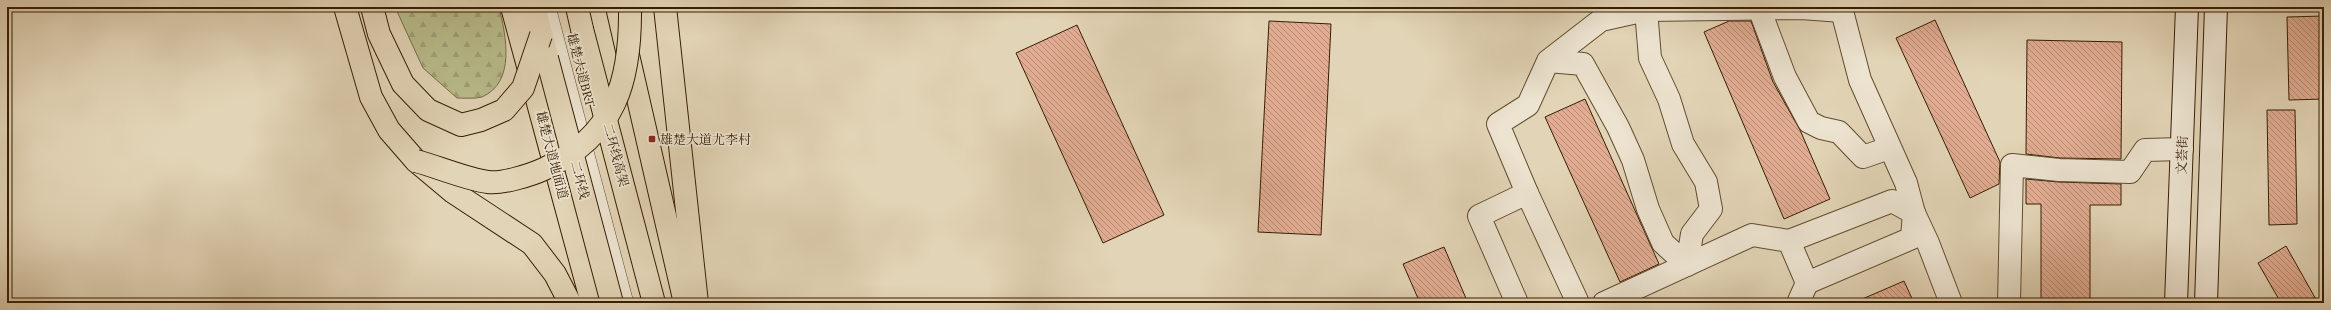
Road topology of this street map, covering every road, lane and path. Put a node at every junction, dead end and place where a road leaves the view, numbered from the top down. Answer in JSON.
{"nodes":[{"id":1,"x":345,"y":7,"type":"edge"},
{"id":2,"x":372,"y":7,"type":"edge"},
{"id":3,"x":512,"y":7,"type":"edge"},
{"id":4,"x":534,"y":7,"type":"edge"},
{"id":5,"x":550,"y":7,"type":"edge"},
{"id":6,"x":576,"y":7,"type":"edge"},
{"id":7,"x":617,"y":7,"type":"edge"},
{"id":8,"x":630,"y":7,"type":"edge"},
{"id":9,"x":665,"y":7,"type":"edge"},
{"id":10,"x":2187,"y":7,"type":"edge"},
{"id":11,"x":2216,"y":7,"type":"edge"},
{"id":12,"x":1759,"y":8,"type":"junction"},
{"id":13,"x":1646,"y":10,"type":"junction"},
{"id":14,"x":541,"y":35,"type":"junction"},
{"id":15,"x":1548,"y":61,"type":"junction"},
{"id":16,"x":1889,"y":148,"type":"junction"},
{"id":17,"x":2182,"y":149,"type":"junction"},
{"id":18,"x":416,"y":160,"type":"junction"},
{"id":19,"x":1527,"y":193,"type":"junction"},
{"id":20,"x":1914,"y":213,"type":"junction"},
{"id":21,"x":1789,"y":241,"type":"junction"},
{"id":22,"x":1687,"y":265,"type":"junction"},
{"id":23,"x":1807,"y":283,"type":"junction"},
{"id":24,"x":570,"y":303,"type":"edge"},
{"id":25,"x":592,"y":303,"type":"edge"},
{"id":26,"x":612,"y":303,"type":"edge"},
{"id":27,"x":628,"y":303,"type":"edge"},
{"id":28,"x":654,"y":303,"type":"edge"},
{"id":29,"x":685,"y":303,"type":"edge"},
{"id":30,"x":696,"y":303,"type":"edge"},
{"id":31,"x":1517,"y":303,"type":"edge"},
{"id":32,"x":1578,"y":303,"type":"edge"},
{"id":33,"x":1604,"y":303,"type":"edge"},
{"id":34,"x":1798,"y":303,"type":"edge"},
{"id":35,"x":1951,"y":303,"type":"edge"},
{"id":36,"x":2009,"y":303,"type":"edge"},
{"id":37,"x":2176,"y":303,"type":"edge"},
{"id":38,"x":2206,"y":303,"type":"edge"}],
"edges":[{"from":1,"to":18,"type":"main road"},
{"from":2,"to":14,"type":"main road","bridge":true},
{"from":3,"to":25,"type":"main road","name":"雄楚大道地面道"},
{"from":4,"to":14,"type":"main road","name":"二环线"},
{"from":5,"to":27,"type":"lane","name":"雄楚大道BRT"},
{"from":6,"to":28,"type":"main road","name":"二环线高架","bridge":true},
{"from":7,"to":29,"type":"main road"},
{"from":8,"to":18,"type":"main road","bridge":true},
{"from":9,"to":30,"type":"main road"},
{"from":10,"to":17,"type":"street","name":"文荟街"},
{"from":11,"to":38,"type":"street"},
{"from":12,"to":13,"type":"street"},
{"from":12,"to":16,"type":"street"},
{"from":12,"to":16,"type":"street"},
{"from":13,"to":15,"type":"street"},
{"from":13,"to":22,"type":"street"},
{"from":14,"to":26,"type":"main road","name":"二环线","bridge":true},
{"from":15,"to":19,"type":"street"},
{"from":15,"to":22,"type":"street"},
{"from":16,"to":20,"type":"street"},
{"from":17,"to":36,"type":"street"},
{"from":17,"to":37,"type":"street","name":"文荟街"},
{"from":18,"to":24,"type":"main road","bridge":true},
{"from":19,"to":31,"type":"street"},
{"from":19,"to":32,"type":"street"},
{"from":20,"to":21,"type":"street"},
{"from":20,"to":23,"type":"street"},
{"from":20,"to":35,"type":"street"},
{"from":21,"to":22,"type":"street"},
{"from":21,"to":23,"type":"street"},
{"from":22,"to":33,"type":"street"},
{"from":23,"to":34,"type":"street"}]}
